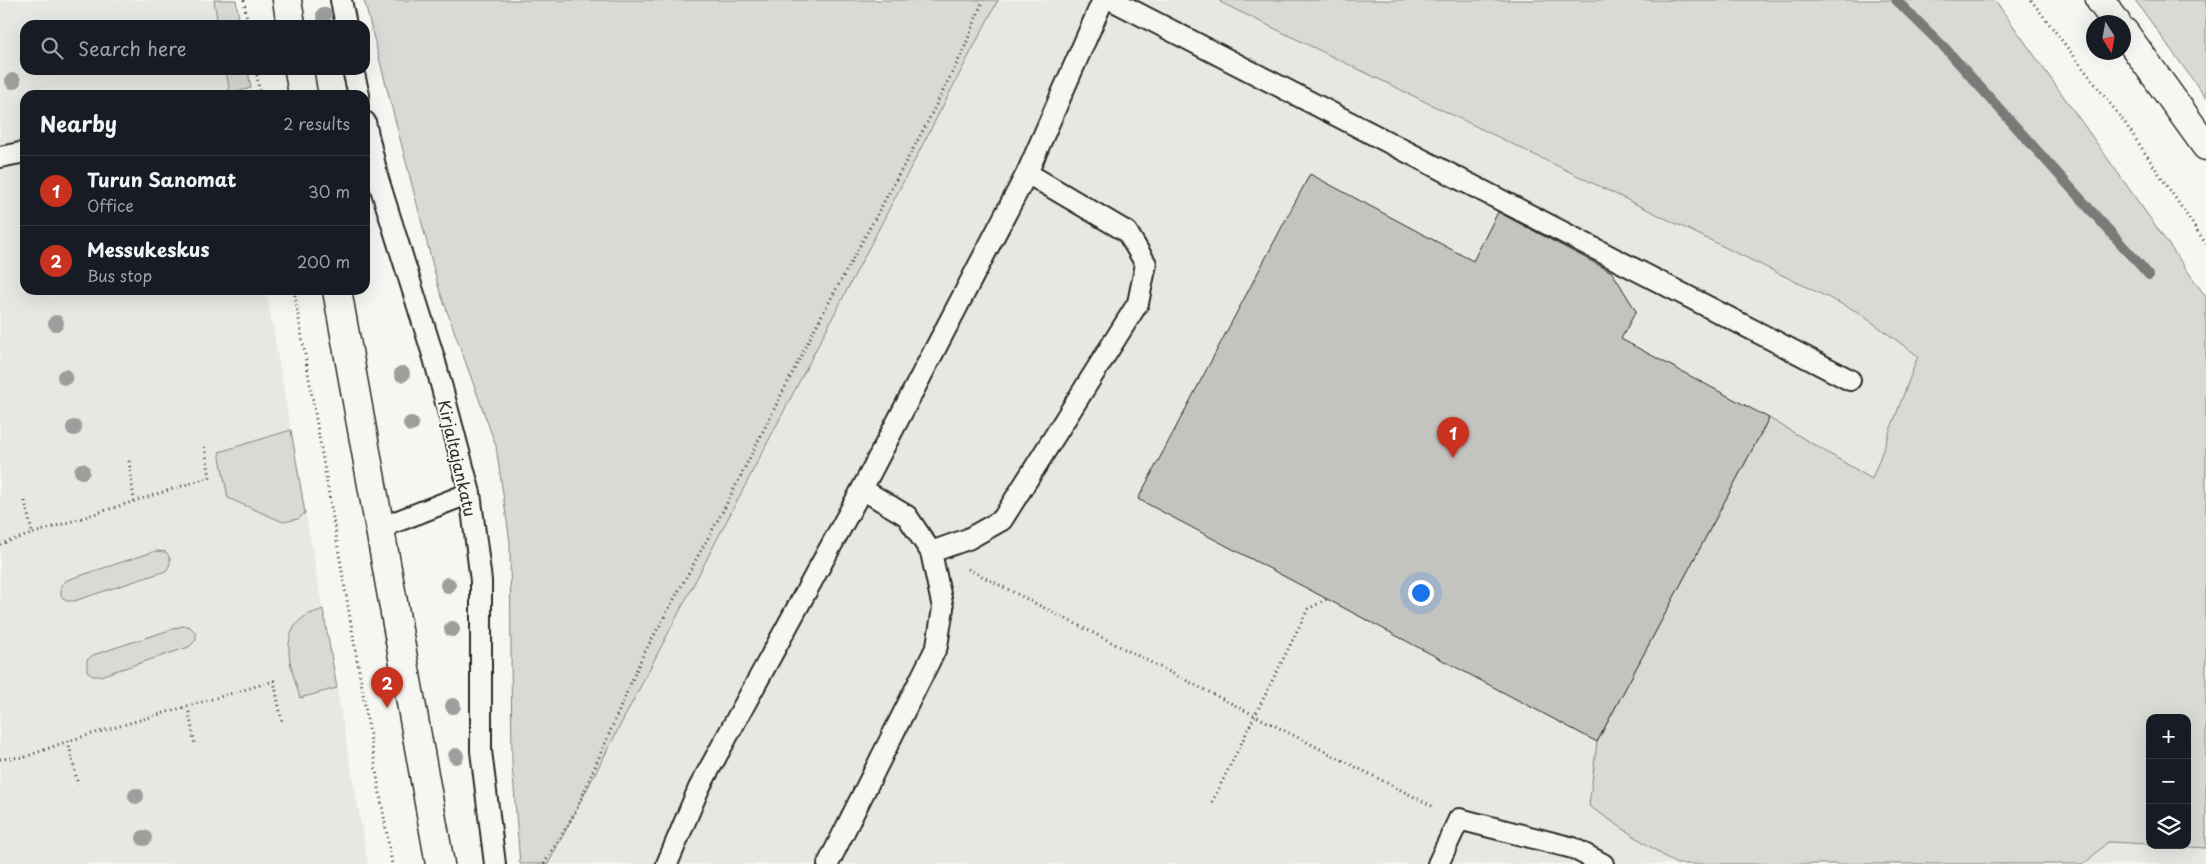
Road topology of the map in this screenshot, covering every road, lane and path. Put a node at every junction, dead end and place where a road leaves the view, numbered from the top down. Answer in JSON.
{"nodes":[{"id":1,"x":244,"y":0,"type":"edge"},
{"id":2,"x":287,"y":0,"type":"edge"},
{"id":3,"x":341,"y":0,"type":"edge"},
{"id":4,"x":983,"y":0,"type":"edge"},
{"id":5,"x":1103,"y":0,"type":"edge"},
{"id":6,"x":1112,"y":0,"type":"edge"},
{"id":7,"x":2031,"y":0,"type":"edge"},
{"id":8,"x":2100,"y":0,"type":"edge"},
{"id":9,"x":2111,"y":15,"type":"edge"},
{"id":10,"x":247,"y":20,"type":"edge"},
{"id":11,"x":290,"y":20,"type":"edge"},
{"id":12,"x":345,"y":20,"type":"edge"},
{"id":13,"x":2131,"y":42,"type":"edge"},
{"id":14,"x":257,"y":75,"type":"edge"},
{"id":15,"x":300,"y":75,"type":"edge"},
{"id":16,"x":355,"y":75,"type":"edge"},
{"id":17,"x":259,"y":90,"type":"edge"},
{"id":18,"x":302,"y":90,"type":"edge"},
{"id":19,"x":358,"y":90,"type":"edge"},
{"id":20,"x":370,"y":144,"type":"edge"},
{"id":21,"x":2206,"y":146,"type":"edge"},
{"id":22,"x":20,"y":153,"type":"edge"},
{"id":23,"x":0,"y":157,"type":"edge"},
{"id":24,"x":1027,"y":173,"type":"junction"},
{"id":25,"x":2206,"y":244,"type":"edge"},
{"id":26,"x":295,"y":295,"type":"edge"},
{"id":27,"x":338,"y":295,"type":"edge"},
{"id":28,"x":1850,"y":380,"type":"dead end"},
{"id":29,"x":204,"y":442,"type":"dead end"},
{"id":30,"x":129,"y":461,"type":"dead end"},
{"id":31,"x":862,"y":489,"type":"junction"},
{"id":32,"x":470,"y":493,"type":"junction"},
{"id":33,"x":134,"y":500,"type":"junction"},
{"id":34,"x":25,"y":501,"type":"dead end"},
{"id":35,"x":380,"y":528,"type":"junction"},
{"id":36,"x":32,"y":533,"type":"junction"},
{"id":37,"x":0,"y":544,"type":"edge"},
{"id":38,"x":931,"y":552,"type":"junction"},
{"id":39,"x":1327,"y":599,"type":"dead end"},
{"id":40,"x":188,"y":707,"type":"junction"},
{"id":41,"x":1254,"y":716,"type":"junction"},
{"id":42,"x":282,"y":722,"type":"dead end"},
{"id":43,"x":68,"y":741,"type":"junction"},
{"id":44,"x":195,"y":745,"type":"dead end"},
{"id":45,"x":0,"y":759,"type":"edge"},
{"id":46,"x":78,"y":785,"type":"dead end"},
{"id":47,"x":1212,"y":802,"type":"dead end"},
{"id":48,"x":1459,"y":819,"type":"junction"},
{"id":49,"x":392,"y":864,"type":"edge"},
{"id":50,"x":440,"y":864,"type":"edge"},
{"id":51,"x":495,"y":864,"type":"edge"},
{"id":52,"x":544,"y":864,"type":"edge"},
{"id":53,"x":667,"y":864,"type":"edge"},
{"id":54,"x":828,"y":864,"type":"edge"},
{"id":55,"x":1438,"y":864,"type":"edge"},
{"id":56,"x":1603,"y":864,"type":"edge"}],
"edges":[{"from":1,"to":10,"type":"path"},
{"from":2,"to":11,"type":"street"},
{"from":3,"to":12,"type":"lane"},
{"from":4,"to":52,"type":"path"},
{"from":5,"to":24,"type":"lane"},
{"from":6,"to":28,"type":"lane"},
{"from":7,"to":25,"type":"path"},
{"from":8,"to":9,"type":"street"},
{"from":13,"to":21,"type":"street"},
{"from":14,"to":17,"type":"path"},
{"from":15,"to":18,"type":"street"},
{"from":16,"to":19,"type":"lane"},
{"from":20,"to":32,"type":"lane","name":"Kirjaltajankatu"},
{"from":22,"to":23,"type":"lane"},
{"from":24,"to":31,"type":"lane"},
{"from":24,"to":38,"type":"lane"},
{"from":26,"to":49,"type":"path"},
{"from":27,"to":35,"type":"street"},
{"from":29,"to":33,"type":"path"},
{"from":30,"to":33,"type":"path"},
{"from":31,"to":38,"type":"lane"},
{"from":31,"to":53,"type":"lane"},
{"from":32,"to":35,"type":"lane"},
{"from":32,"to":51,"type":"lane","name":"Kirjaltajankatu"},
{"from":33,"to":36,"type":"path"},
{"from":34,"to":36,"type":"path"},
{"from":35,"to":50,"type":"street"},
{"from":36,"to":37,"type":"path"},
{"from":38,"to":41,"type":"path"},
{"from":38,"to":54,"type":"lane"},
{"from":39,"to":41,"type":"path"},
{"from":40,"to":42,"type":"path"},
{"from":40,"to":43,"type":"path"},
{"from":40,"to":44,"type":"path"},
{"from":41,"to":47,"type":"path"},
{"from":41,"to":48,"type":"path"},
{"from":43,"to":45,"type":"path"},
{"from":43,"to":46,"type":"path"},
{"from":48,"to":55,"type":"lane"},
{"from":48,"to":56,"type":"lane"}]}
